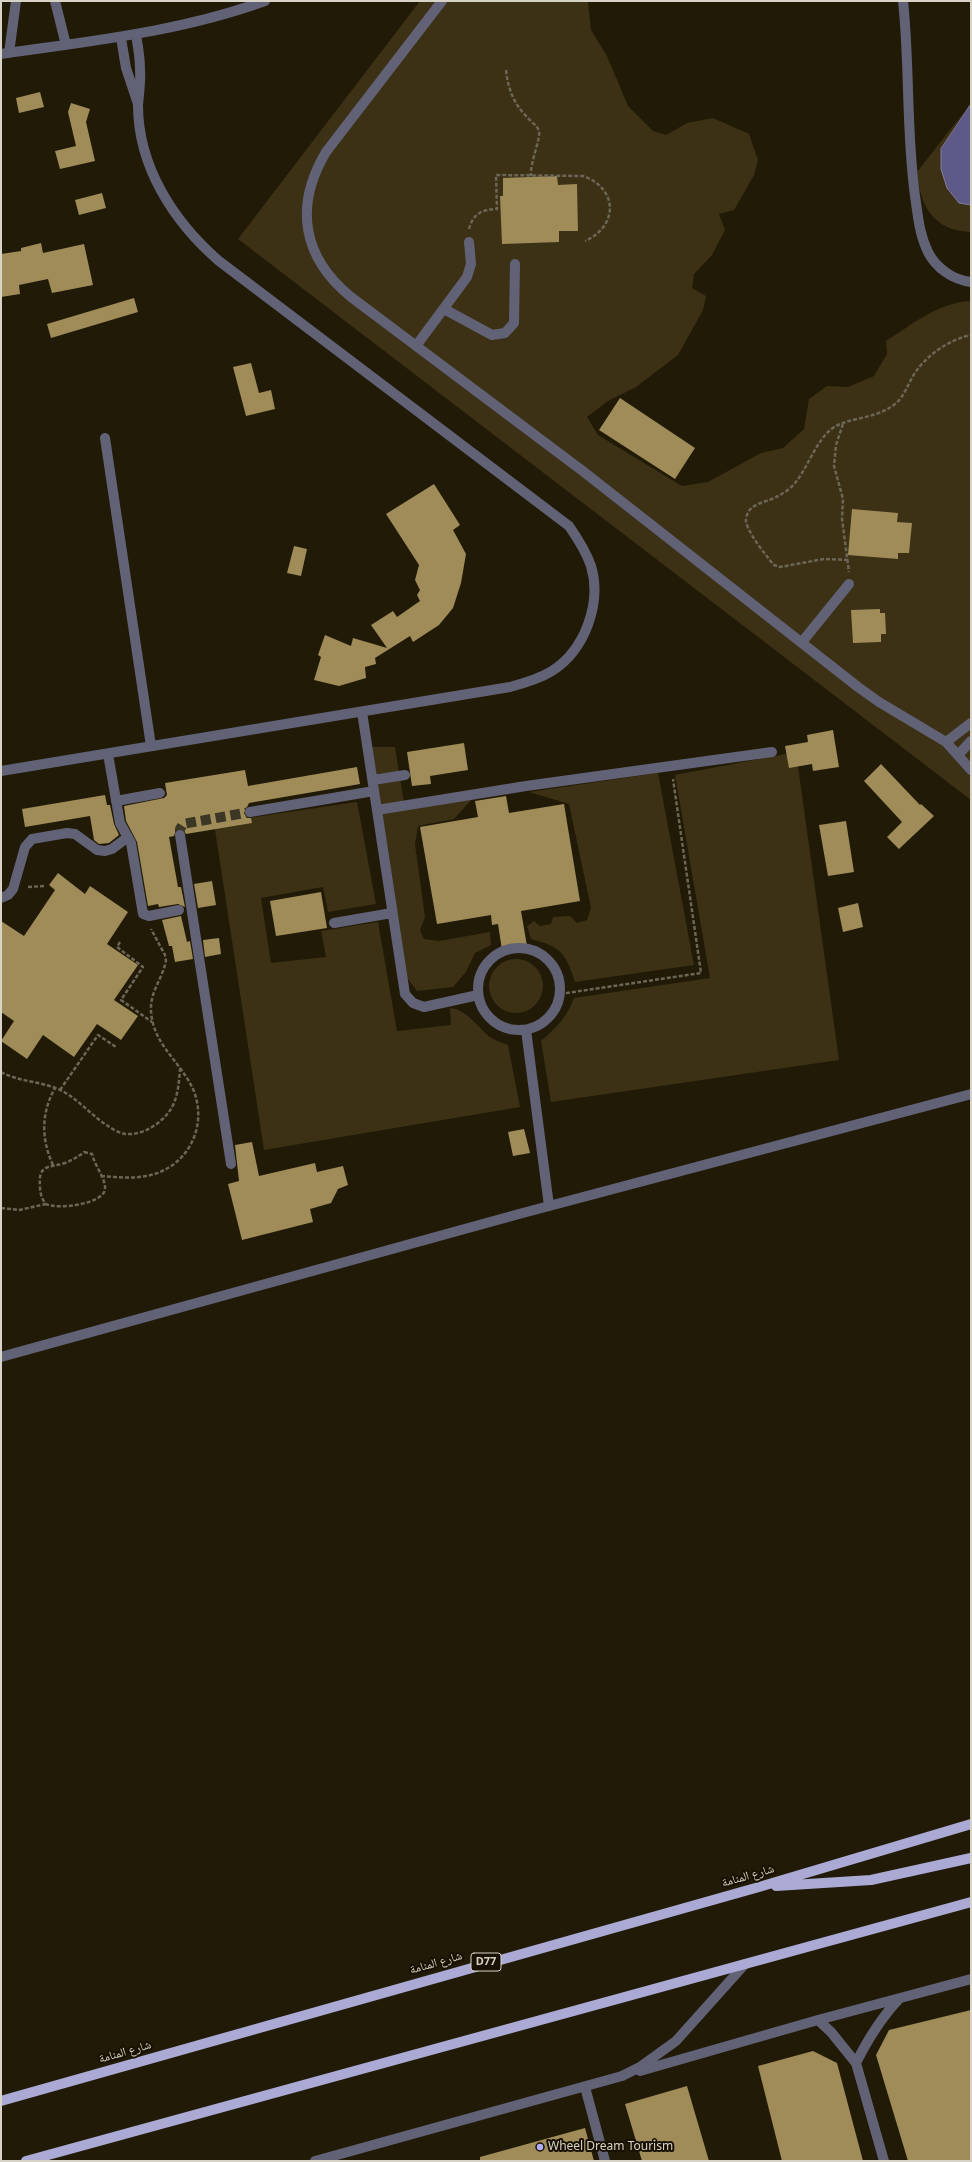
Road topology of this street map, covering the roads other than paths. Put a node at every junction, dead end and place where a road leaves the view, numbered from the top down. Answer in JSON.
{"nodes":[{"id":1,"x":16,"y":1,"type":"edge"},
{"id":2,"x":55,"y":1,"type":"edge"},
{"id":3,"x":264,"y":1,"type":"edge"},
{"id":4,"x":442,"y":1,"type":"edge"},
{"id":5,"x":903,"y":1,"type":"edge"},
{"id":6,"x":136,"y":35,"type":"junction"},
{"id":7,"x":121,"y":38,"type":"junction"},
{"id":8,"x":66,"y":45,"type":"junction"},
{"id":9,"x":5,"y":54,"type":"edge"},
{"id":10,"x":138,"y":106,"type":"junction"},
{"id":11,"x":469,"y":242,"type":"road end"},
{"id":12,"x":515,"y":264,"type":"dead end"},
{"id":13,"x":971,"y":282,"type":"edge"},
{"id":14,"x":444,"y":309,"type":"junction"},
{"id":15,"x":416,"y":346,"type":"junction"},
{"id":16,"x":105,"y":438,"type":"dead end"},
{"id":17,"x":849,"y":584,"type":"road end"},
{"id":18,"x":802,"y":642,"type":"junction"},
{"id":19,"x":362,"y":712,"type":"junction"},
{"id":20,"x":971,"y":723,"type":"edge"},
{"id":21,"x":971,"y":741,"type":"edge"},
{"id":22,"x":946,"y":742,"type":"junction"},
{"id":23,"x":151,"y":746,"type":"junction"},
{"id":24,"x":772,"y":752,"type":"dead end"},
{"id":25,"x":108,"y":754,"type":"junction"},
{"id":26,"x":959,"y":754,"type":"junction"},
{"id":27,"x":1,"y":770,"type":"edge"},
{"id":28,"x":971,"y":770,"type":"edge"},
{"id":29,"x":405,"y":775,"type":"dead end"},
{"id":30,"x":374,"y":786,"type":"junction"},
{"id":31,"x":160,"y":793,"type":"dead end"},
{"id":32,"x":116,"y":802,"type":"junction"},
{"id":33,"x":377,"y":810,"type":"junction"},
{"id":34,"x":250,"y":812,"type":"tunnel mouth"},
{"id":35,"x":180,"y":835,"type":"dead end"},
{"id":36,"x":128,"y":837,"type":"junction"},
{"id":37,"x":1,"y":898,"type":"edge"},
{"id":38,"x":179,"y":910,"type":"dead end"},
{"id":39,"x":392,"y":913,"type":"junction"},
{"id":40,"x":334,"y":923,"type":"dead end"},
{"id":41,"x":478,"y":995,"type":"junction"},
{"id":42,"x":526,"y":1030,"type":"junction"},
{"id":43,"x":971,"y":1094,"type":"edge"},
{"id":44,"x":231,"y":1164,"type":"dead end"},
{"id":45,"x":550,"y":1206,"type":"junction"},
{"id":46,"x":1,"y":1357,"type":"edge"},
{"id":47,"x":971,"y":1824,"type":"edge"},
{"id":48,"x":971,"y":1858,"type":"edge"},
{"id":49,"x":759,"y":1886,"type":"junction"},
{"id":50,"x":971,"y":1902,"type":"edge"},
{"id":51,"x":745,"y":1964,"type":"junction"},
{"id":52,"x":971,"y":1979,"type":"edge"},
{"id":53,"x":901,"y":1998,"type":"junction"},
{"id":54,"x":818,"y":2020,"type":"junction"},
{"id":55,"x":856,"y":2063,"type":"junction"},
{"id":56,"x":622,"y":2076,"type":"junction"},
{"id":57,"x":585,"y":2087,"type":"junction"},
{"id":58,"x":1,"y":2100,"type":"edge"},
{"id":59,"x":26,"y":2161,"type":"edge"},
{"id":60,"x":315,"y":2161,"type":"edge"},
{"id":61,"x":605,"y":2161,"type":"edge"},
{"id":62,"x":884,"y":2161,"type":"edge"}],
"edges":[{"from":1,"to":9,"type":"street"},
{"from":2,"to":8,"type":"street"},
{"from":3,"to":6,"type":"street"},
{"from":4,"to":15,"type":"street"},
{"from":5,"to":13,"type":"street"},
{"from":6,"to":7,"type":"street"},
{"from":6,"to":10,"type":"street"},
{"from":7,"to":8,"type":"street"},
{"from":7,"to":10,"type":"street"},
{"from":8,"to":9,"type":"street"},
{"from":10,"to":19,"type":"street"},
{"from":11,"to":14,"type":"street"},
{"from":12,"to":14,"type":"street"},
{"from":14,"to":15,"type":"street"},
{"from":15,"to":18,"type":"street"},
{"from":16,"to":23,"type":"street"},
{"from":17,"to":18,"type":"street"},
{"from":18,"to":22,"type":"street"},
{"from":19,"to":23,"type":"street"},
{"from":19,"to":30,"type":"street"},
{"from":20,"to":22,"type":"street"},
{"from":21,"to":26,"type":"street"},
{"from":22,"to":26,"type":"street"},
{"from":23,"to":25,"type":"street"},
{"from":24,"to":33,"type":"street"},
{"from":25,"to":27,"type":"street"},
{"from":25,"to":32,"type":"street"},
{"from":26,"to":28,"type":"street"},
{"from":29,"to":30,"type":"street"},
{"from":30,"to":33,"type":"street"},
{"from":30,"to":34,"type":"street"},
{"from":31,"to":32,"type":"street"},
{"from":32,"to":36,"type":"street"},
{"from":33,"to":39,"type":"street"},
{"from":35,"to":44,"type":"street"},
{"from":36,"to":37,"type":"street"},
{"from":36,"to":38,"type":"street"},
{"from":39,"to":40,"type":"street"},
{"from":39,"to":41,"type":"street"},
{"from":41,"to":42,"type":"street"},
{"from":41,"to":42,"type":"street"},
{"from":42,"to":45,"type":"street"},
{"from":43,"to":45,"type":"street"},
{"from":45,"to":46,"type":"street"},
{"from":47,"to":49,"type":"main road","name":"شارع المنامة","number":"D77"},
{"from":48,"to":49,"type":"main road"},
{"from":49,"to":58,"type":"main road","name":"شارع المنامة","number":"D77"},
{"from":50,"to":51,"type":"main road"},
{"from":51,"to":56,"type":"street"},
{"from":51,"to":59,"type":"main road"},
{"from":52,"to":53,"type":"street"},
{"from":53,"to":54,"type":"street"},
{"from":53,"to":55,"type":"street"},
{"from":54,"to":55,"type":"street"},
{"from":54,"to":56,"type":"street"},
{"from":55,"to":62,"type":"street"},
{"from":56,"to":57,"type":"street"},
{"from":57,"to":60,"type":"street"},
{"from":57,"to":61,"type":"street"}]}
